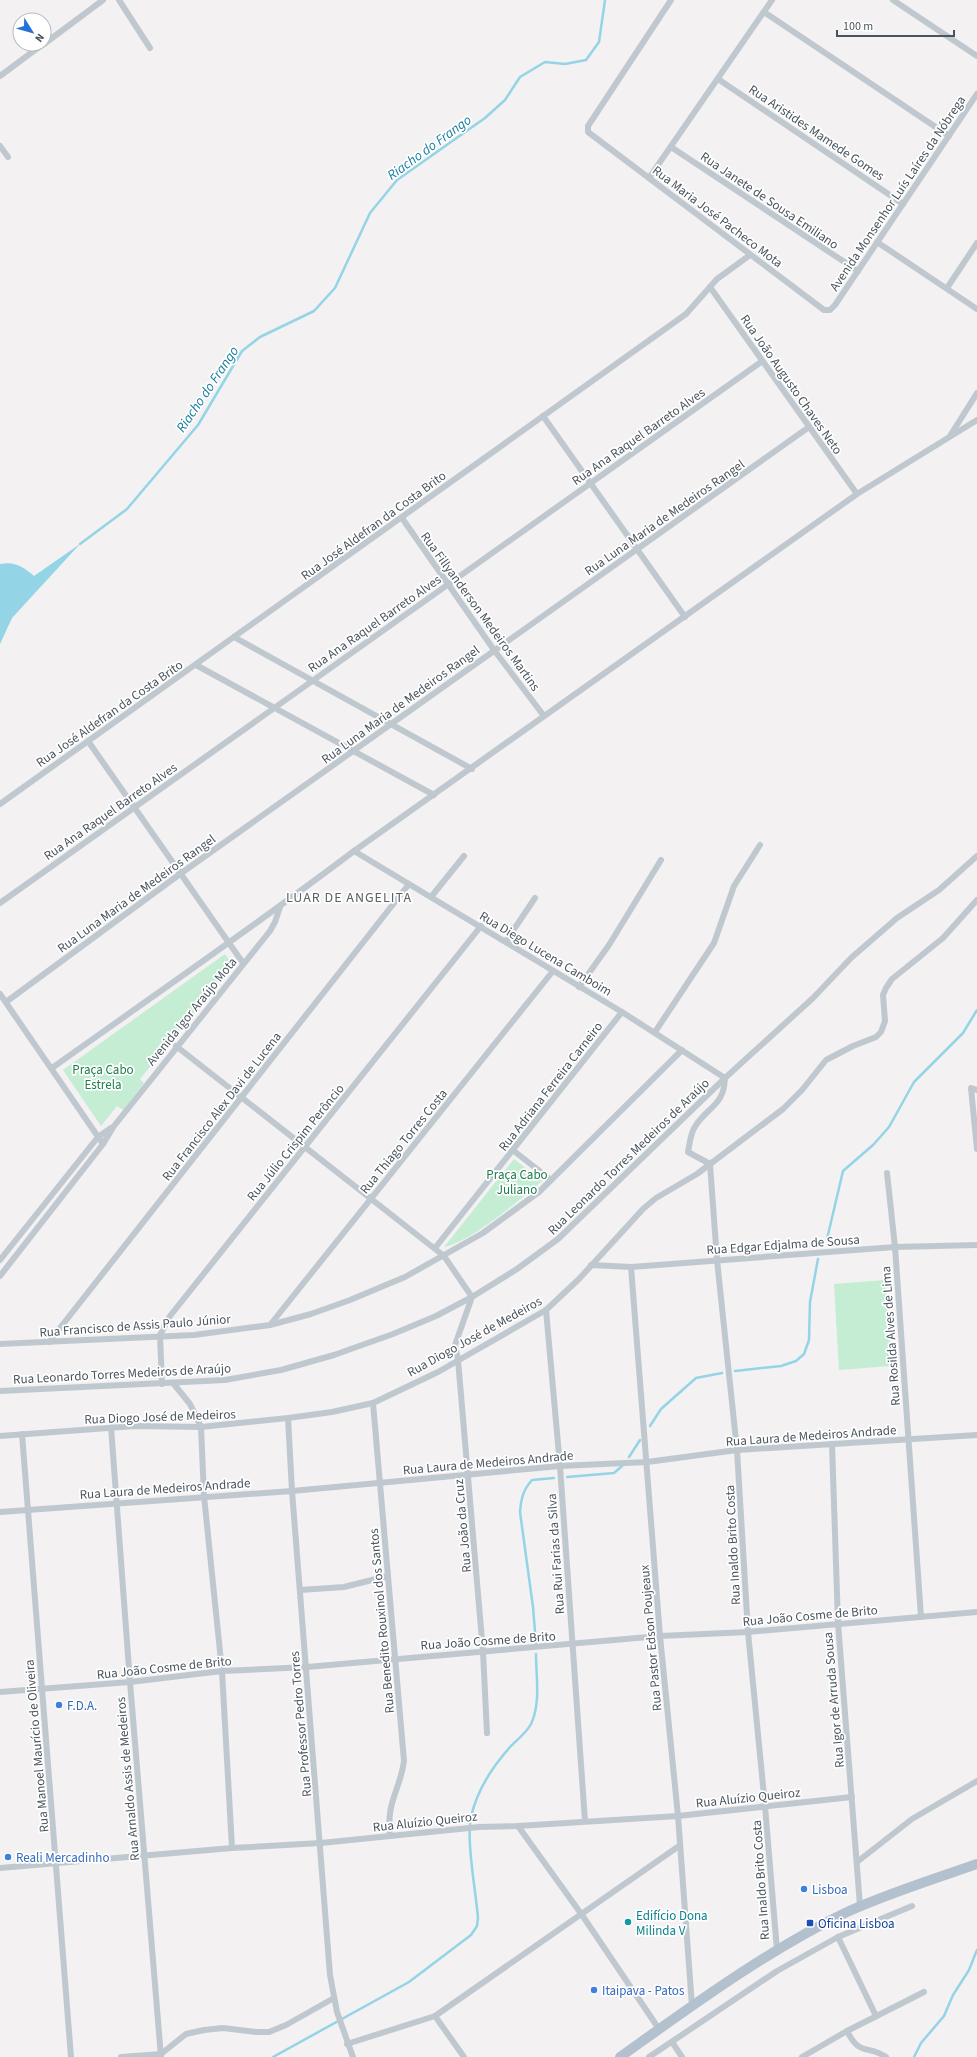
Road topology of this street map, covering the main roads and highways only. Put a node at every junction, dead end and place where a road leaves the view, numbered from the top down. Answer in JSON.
{"nodes":[{"id":1,"x":977,"y":1864,"type":"edge"},
{"id":2,"x":620,"y":2057,"type":"edge"}],
"edges":[{"from":1,"to":2,"type":"main road"}]}
